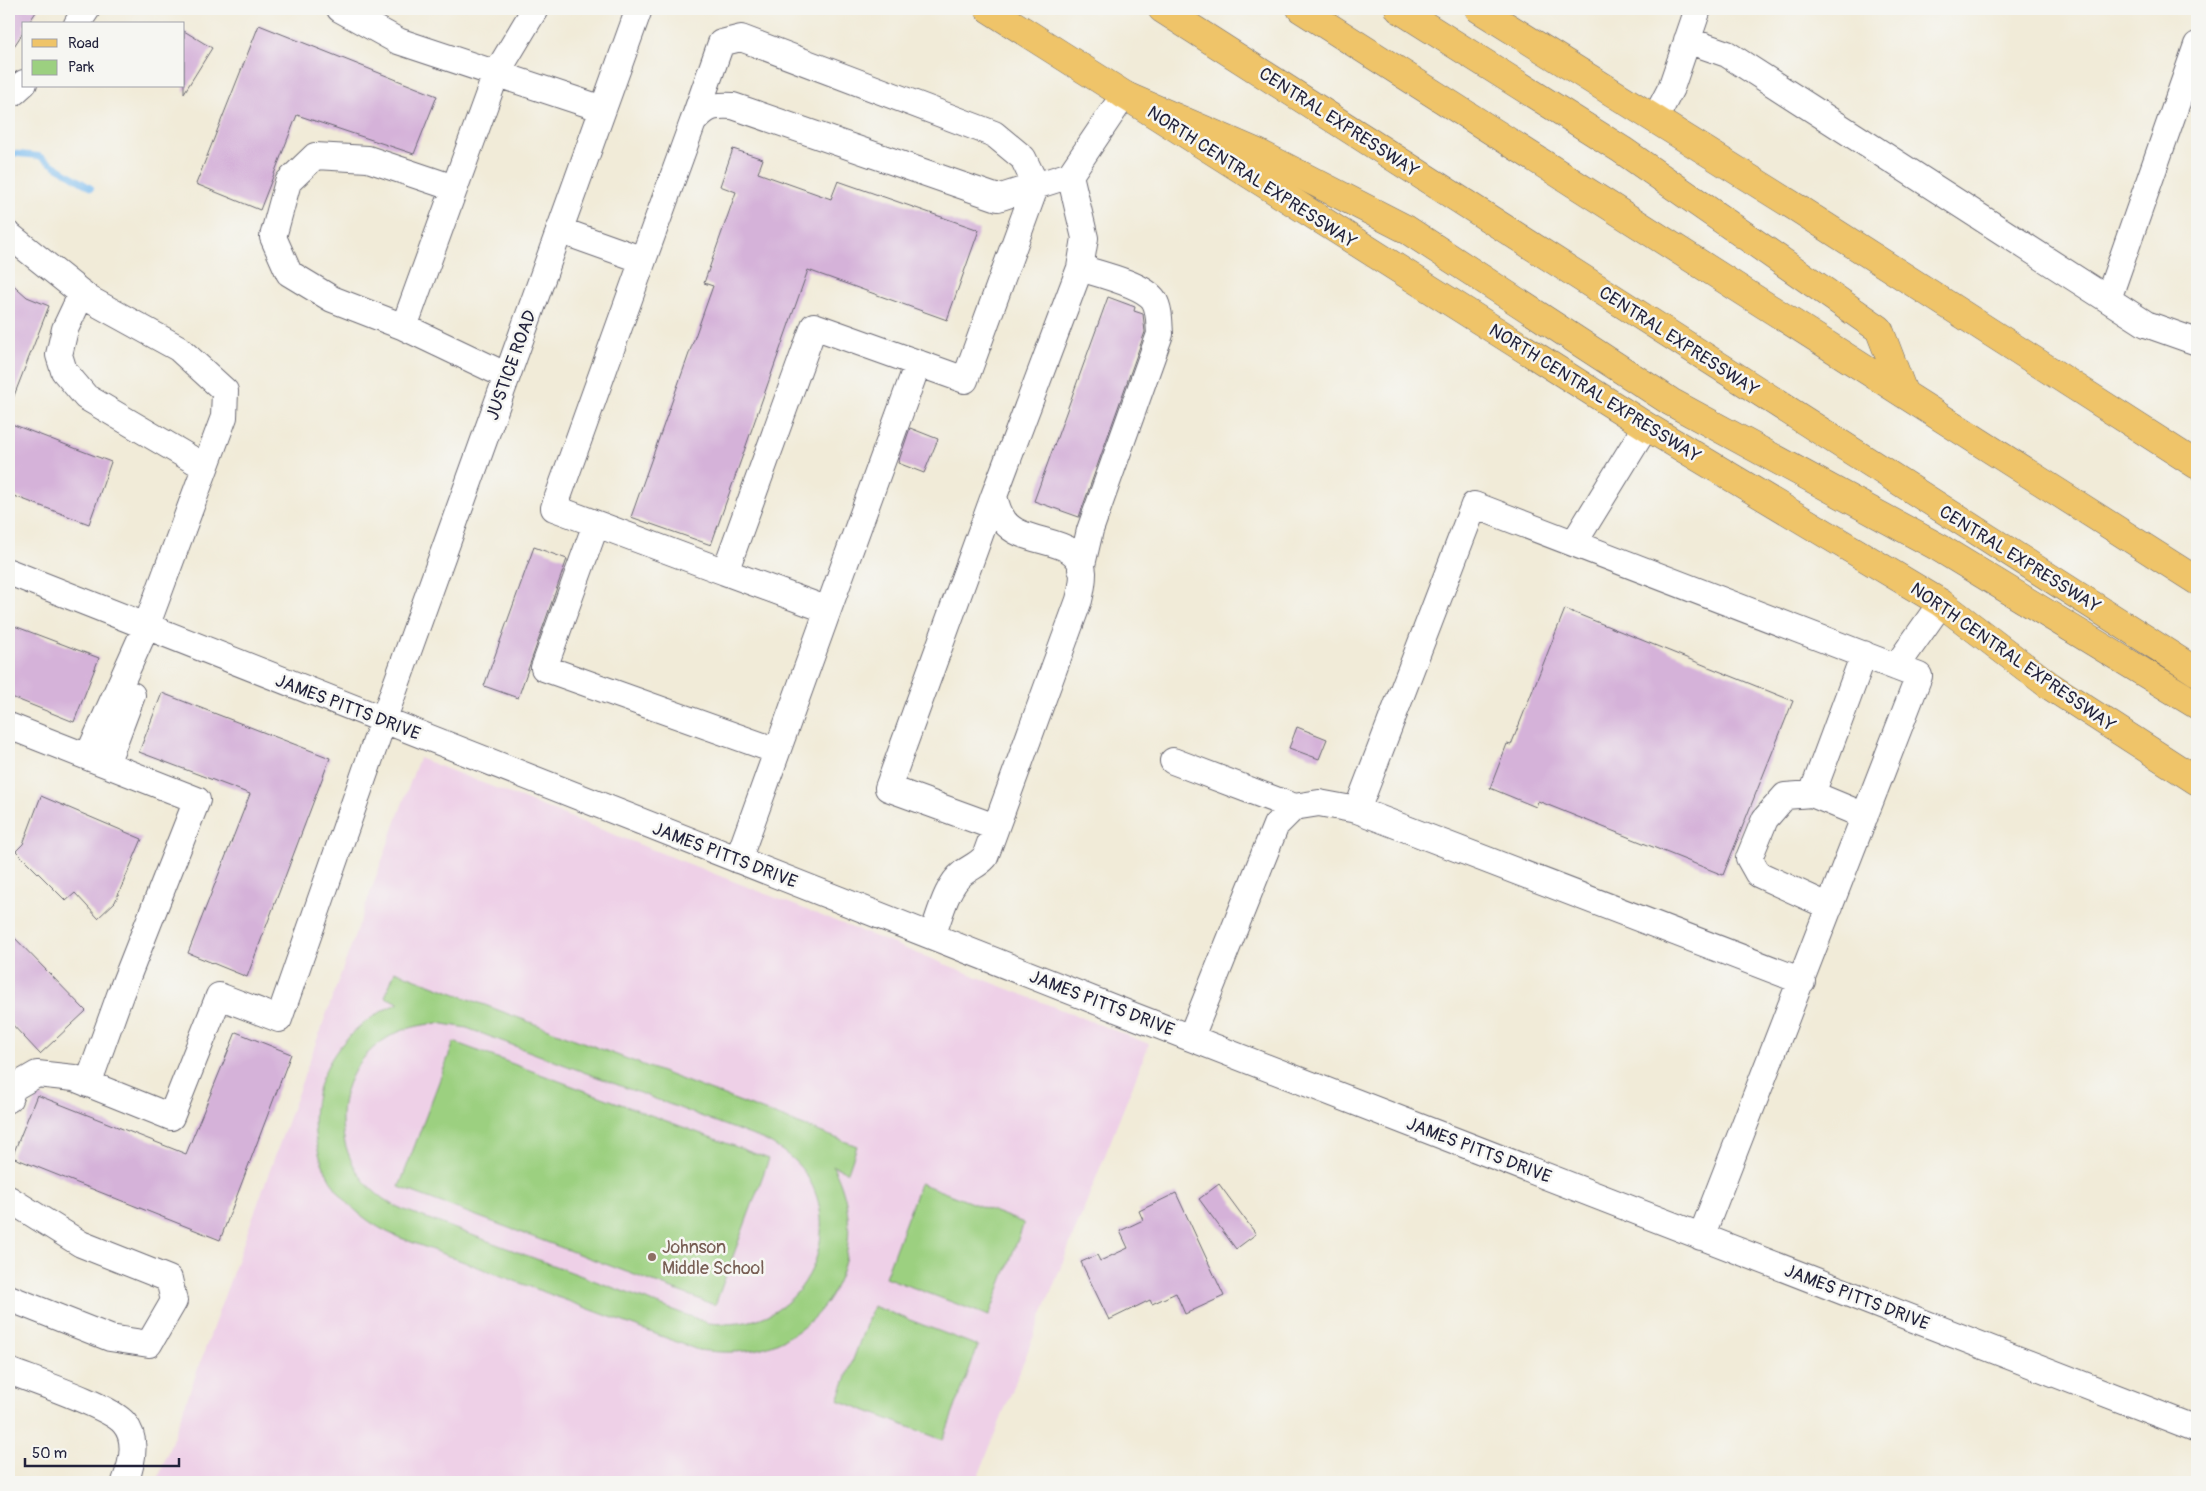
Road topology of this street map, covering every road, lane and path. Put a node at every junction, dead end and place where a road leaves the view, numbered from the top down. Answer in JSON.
{"nodes":[{"id":1,"x":87,"y":9,"type":"edge"},
{"id":2,"x":340,"y":9,"type":"edge"},
{"id":3,"x":535,"y":9,"type":"edge"},
{"id":4,"x":639,"y":9,"type":"edge"},
{"id":5,"x":989,"y":9,"type":"edge"},
{"id":6,"x":1162,"y":9,"type":"edge"},
{"id":7,"x":1301,"y":9,"type":"edge"},
{"id":8,"x":1399,"y":9,"type":"edge"},
{"id":9,"x":1479,"y":9,"type":"edge"},
{"id":10,"x":1698,"y":9,"type":"edge"},
{"id":11,"x":78,"y":22,"type":"edge"},
{"id":12,"x":1687,"y":40,"type":"junction"},
{"id":13,"x":2197,"y":46,"type":"edge"},
{"id":14,"x":496,"y":74,"type":"junction"},
{"id":15,"x":22,"y":85,"type":"edge"},
{"id":16,"x":9,"y":92,"type":"edge"},
{"id":17,"x":1124,"y":95,"type":"junction"},
{"id":18,"x":603,"y":109,"type":"junction"},
{"id":19,"x":1656,"y":119,"type":"junction"},
{"id":20,"x":693,"y":122,"type":"junction"},
{"id":21,"x":1070,"y":175,"type":"junction"},
{"id":22,"x":1036,"y":185,"type":"junction"},
{"id":23,"x":454,"y":188,"type":"junction"},
{"id":24,"x":559,"y":230,"type":"junction"},
{"id":25,"x":9,"y":235,"type":"edge"},
{"id":26,"x":643,"y":260,"type":"junction"},
{"id":27,"x":1080,"y":268,"type":"junction"},
{"id":28,"x":82,"y":293,"type":"junction"},
{"id":29,"x":2108,"y":299,"type":"junction"},
{"id":30,"x":404,"y":327,"type":"junction"},
{"id":31,"x":2197,"y":342,"type":"edge"},
{"id":32,"x":918,"y":363,"type":"junction"},
{"id":33,"x":507,"y":376,"type":"junction"},
{"id":34,"x":1904,"y":394,"type":"junction"},
{"id":35,"x":1646,"y":426,"type":"junction"},
{"id":36,"x":2197,"y":465,"type":"edge"},
{"id":37,"x":205,"y":467,"type":"junction"},
{"id":38,"x":994,"y":496,"type":"junction"},
{"id":39,"x":596,"y":524,"type":"junction"},
{"id":40,"x":1574,"y":543,"type":"junction"},
{"id":41,"x":1081,"y":568,"type":"junction"},
{"id":42,"x":9,"y":572,"type":"edge"},
{"id":43,"x":725,"y":572,"type":"junction"},
{"id":44,"x":2197,"y":581,"type":"edge"},
{"id":45,"x":1941,"y":603,"type":"junction"},
{"id":46,"x":828,"y":610,"type":"junction"},
{"id":47,"x":146,"y":627,"type":"junction"},
{"id":48,"x":1864,"y":654,"type":"junction"},
{"id":49,"x":1896,"y":667,"type":"junction"},
{"id":50,"x":2197,"y":672,"type":"edge"},
{"id":51,"x":2197,"y":705,"type":"edge"},
{"id":52,"x":383,"y":721,"type":"junction"},
{"id":53,"x":9,"y":726,"type":"edge"},
{"id":54,"x":2141,"y":746,"type":"junction"},
{"id":55,"x":778,"y":751,"type":"junction"},
{"id":56,"x":97,"y":760,"type":"junction"},
{"id":57,"x":1173,"y":761,"type":"dead end"},
{"id":58,"x":2197,"y":768,"type":"edge"},
{"id":59,"x":2197,"y":781,"type":"edge"},
{"id":60,"x":1812,"y":794,"type":"junction"},
{"id":61,"x":1294,"y":807,"type":"junction"},
{"id":62,"x":1357,"y":810,"type":"junction"},
{"id":63,"x":1865,"y":816,"type":"junction"},
{"id":64,"x":996,"y":827,"type":"junction"},
{"id":65,"x":738,"y":860,"type":"junction"},
{"id":66,"x":1830,"y":907,"type":"junction"},
{"id":67,"x":932,"y":936,"type":"junction"},
{"id":68,"x":1802,"y":981,"type":"junction"},
{"id":69,"x":1191,"y":1037,"type":"junction"},
{"id":70,"x":14,"y":1082,"type":"edge"},
{"id":71,"x":88,"y":1084,"type":"junction"},
{"id":72,"x":9,"y":1199,"type":"edge"},
{"id":73,"x":1701,"y":1237,"type":"junction"},
{"id":74,"x":9,"y":1298,"type":"edge"},
{"id":75,"x":9,"y":1371,"type":"edge"},
{"id":76,"x":2197,"y":1428,"type":"edge"},
{"id":77,"x":125,"y":1482,"type":"edge"}],
"edges":[{"from":1,"to":11,"type":"street"},
{"from":2,"to":14,"type":"street"},
{"from":3,"to":14,"type":"street"},
{"from":4,"to":18,"type":"street","name":"JUSTICE ROAD"},
{"from":5,"to":17,"type":"main road","name":"NORTH CENTRAL EXPRESSWAY"},
{"from":6,"to":50,"type":"main road","name":"CENTRAL EXPRESSWAY"},
{"from":7,"to":34,"type":"main road"},
{"from":8,"to":34,"type":"main road"},
{"from":9,"to":19,"type":"main road"},
{"from":10,"to":12,"type":"street"},
{"from":12,"to":19,"type":"street"},
{"from":12,"to":29,"type":"street"},
{"from":13,"to":29,"type":"street"},
{"from":14,"to":18,"type":"street"},
{"from":14,"to":23,"type":"street"},
{"from":15,"to":16,"type":"street"},
{"from":17,"to":21,"type":"street"},
{"from":17,"to":35,"type":"main road","name":"NORTH CENTRAL EXPRESSWAY"},
{"from":17,"to":51,"type":"main road"},
{"from":18,"to":24,"type":"street","name":"JUSTICE ROAD"},
{"from":19,"to":36,"type":"main road"},
{"from":20,"to":22,"type":"street"},
{"from":20,"to":22,"type":"street"},
{"from":20,"to":26,"type":"street"},
{"from":21,"to":22,"type":"street"},
{"from":21,"to":27,"type":"street"},
{"from":22,"to":32,"type":"street"},
{"from":23,"to":30,"type":"street"},
{"from":23,"to":30,"type":"street"},
{"from":24,"to":26,"type":"street"},
{"from":24,"to":33,"type":"street","name":"JUSTICE ROAD"},
{"from":25,"to":28,"type":"street"},
{"from":26,"to":39,"type":"street"},
{"from":27,"to":38,"type":"street"},
{"from":27,"to":41,"type":"street"},
{"from":28,"to":37,"type":"street"},
{"from":28,"to":37,"type":"street"},
{"from":29,"to":31,"type":"street"},
{"from":30,"to":33,"type":"street"},
{"from":32,"to":43,"type":"street"},
{"from":32,"to":46,"type":"street"},
{"from":33,"to":52,"type":"street","name":"JUSTICE ROAD"},
{"from":34,"to":44,"type":"main road"},
{"from":35,"to":40,"type":"street"},
{"from":35,"to":45,"type":"main road","name":"NORTH CENTRAL EXPRESSWAY"},
{"from":37,"to":47,"type":"street"},
{"from":38,"to":41,"type":"street"},
{"from":38,"to":64,"type":"street"},
{"from":39,"to":43,"type":"street"},
{"from":39,"to":55,"type":"street"},
{"from":40,"to":48,"type":"street"},
{"from":40,"to":62,"type":"street"},
{"from":41,"to":64,"type":"street"},
{"from":42,"to":47,"type":"street","name":"JAMES PITTS DRIVE"},
{"from":43,"to":46,"type":"street"},
{"from":45,"to":49,"type":"street"},
{"from":45,"to":54,"type":"main road","name":"NORTH CENTRAL EXPRESSWAY"},
{"from":46,"to":55,"type":"street"},
{"from":47,"to":52,"type":"street","name":"JAMES PITTS DRIVE"},
{"from":47,"to":56,"type":"street"},
{"from":48,"to":49,"type":"street"},
{"from":48,"to":60,"type":"street"},
{"from":49,"to":63,"type":"street"},
{"from":52,"to":65,"type":"street","name":"JAMES PITTS DRIVE"},
{"from":52,"to":71,"type":"street","name":"JUSTICE ROAD"},
{"from":53,"to":56,"type":"street"},
{"from":54,"to":58,"type":"main road"},
{"from":54,"to":59,"type":"main road","name":"NORTH CENTRAL EXPRESSWAY"},
{"from":55,"to":65,"type":"street"},
{"from":56,"to":71,"type":"street"},
{"from":57,"to":61,"type":"street"},
{"from":60,"to":63,"type":"street"},
{"from":60,"to":66,"type":"street"},
{"from":61,"to":62,"type":"street"},
{"from":61,"to":69,"type":"street"},
{"from":62,"to":68,"type":"street"},
{"from":63,"to":66,"type":"street"},
{"from":64,"to":67,"type":"street"},
{"from":65,"to":67,"type":"street","name":"JAMES PITTS DRIVE"},
{"from":66,"to":68,"type":"street"},
{"from":67,"to":69,"type":"street","name":"JAMES PITTS DRIVE"},
{"from":68,"to":73,"type":"street"},
{"from":69,"to":73,"type":"street","name":"JAMES PITTS DRIVE"},
{"from":70,"to":71,"type":"street"},
{"from":72,"to":74,"type":"street"},
{"from":73,"to":76,"type":"street","name":"JAMES PITTS DRIVE"},
{"from":75,"to":77,"type":"street"}]}
